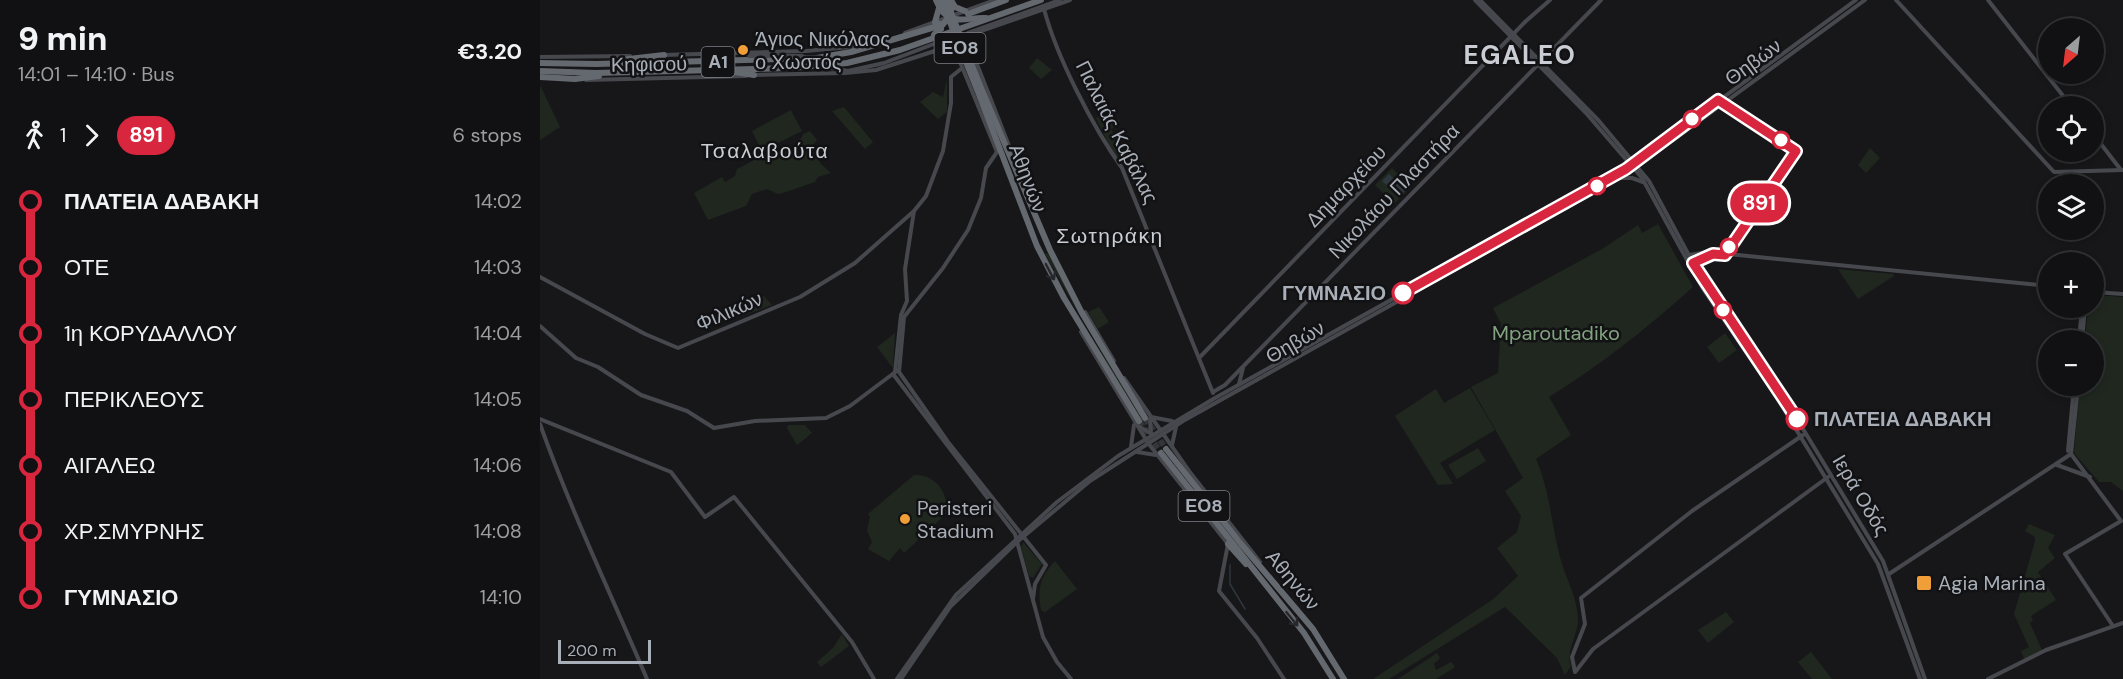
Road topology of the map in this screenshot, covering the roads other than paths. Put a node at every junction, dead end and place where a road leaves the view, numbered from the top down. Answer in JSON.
{"nodes":[{"id":1,"x":946,"y":0,"type":"edge"},
{"id":2,"x":995,"y":0,"type":"edge"},
{"id":3,"x":1006,"y":0,"type":"edge"},
{"id":4,"x":1041,"y":0,"type":"edge"},
{"id":5,"x":1060,"y":0,"type":"edge"},
{"id":6,"x":1070,"y":0,"type":"edge"},
{"id":7,"x":1475,"y":0,"type":"edge"},
{"id":8,"x":1480,"y":0,"type":"edge"},
{"id":9,"x":1550,"y":0,"type":"edge"},
{"id":10,"x":1601,"y":0,"type":"edge"},
{"id":11,"x":1856,"y":0,"type":"edge"},
{"id":12,"x":1865,"y":0,"type":"edge"},
{"id":13,"x":1896,"y":0,"type":"edge"},
{"id":14,"x":1988,"y":0,"type":"edge"},
{"id":15,"x":939,"y":1,"type":"edge"},
{"id":16,"x":952,"y":2,"type":"edge"},
{"id":17,"x":1044,"y":9,"type":"junction"},
{"id":18,"x":967,"y":13,"type":"junction"},
{"id":19,"x":949,"y":17,"type":"junction"},
{"id":20,"x":992,"y":18,"type":"junction"},
{"id":21,"x":937,"y":26,"type":"junction"},
{"id":22,"x":973,"y":36,"type":"junction"},
{"id":23,"x":1513,"y":36,"type":"junction"},
{"id":24,"x":923,"y":42,"type":"junction"},
{"id":25,"x":959,"y":42,"type":"junction"},
{"id":26,"x":944,"y":48,"type":"junction"},
{"id":27,"x":849,"y":49,"type":"junction"},
{"id":28,"x":971,"y":49,"type":"junction"},
{"id":29,"x":740,"y":53,"type":"junction"},
{"id":30,"x":664,"y":55,"type":"junction"},
{"id":31,"x":830,"y":56,"type":"junction"},
{"id":32,"x":540,"y":57,"type":"edge"},
{"id":33,"x":958,"y":57,"type":"junction"},
{"id":34,"x":540,"y":63,"type":"edge"},
{"id":35,"x":1540,"y":63,"type":"junction"},
{"id":36,"x":571,"y":64,"type":"junction"},
{"id":37,"x":962,"y":68,"type":"junction"},
{"id":38,"x":717,"y":70,"type":"junction"},
{"id":39,"x":540,"y":71,"type":"edge"},
{"id":40,"x":614,"y":72,"type":"junction"},
{"id":41,"x":754,"y":75,"type":"junction"},
{"id":42,"x":540,"y":78,"type":"edge"},
{"id":43,"x":982,"y":96,"type":"junction"},
{"id":44,"x":2063,"y":96,"type":"edge"},
{"id":45,"x":2104,"y":148,"type":"edge"},
{"id":46,"x":997,"y":152,"type":"junction"},
{"id":47,"x":1635,"y":165,"type":"junction"},
{"id":48,"x":1017,"y":167,"type":"joint"},
{"id":49,"x":2122,"y":170,"type":"edge"},
{"id":50,"x":1021,"y":179,"type":"junction"},
{"id":51,"x":1011,"y":180,"type":"junction"},
{"id":52,"x":1615,"y":181,"type":"junction"},
{"id":53,"x":1646,"y":185,"type":"junction"},
{"id":54,"x":915,"y":210,"type":"junction"},
{"id":55,"x":1713,"y":254,"type":"junction"},
{"id":56,"x":1687,"y":256,"type":"junction"},
{"id":57,"x":1691,"y":264,"type":"junction"},
{"id":58,"x":540,"y":278,"type":"edge"},
{"id":59,"x":2038,"y":285,"type":"edge"},
{"id":60,"x":1072,"y":291,"type":"junction"},
{"id":61,"x":2104,"y":293,"type":"edge"},
{"id":62,"x":2123,"y":294,"type":"edge"},
{"id":63,"x":1064,"y":298,"type":"junction"},
{"id":64,"x":1068,"y":308,"type":"joint"},
{"id":65,"x":1085,"y":312,"type":"joint"},
{"id":66,"x":903,"y":316,"type":"junction"},
{"id":67,"x":540,"y":326,"type":"edge"},
{"id":68,"x":1199,"y":358,"type":"junction"},
{"id":69,"x":1243,"y":368,"type":"junction"},
{"id":70,"x":895,"y":372,"type":"junction"},
{"id":71,"x":1239,"y":385,"type":"junction"},
{"id":72,"x":2075,"y":396,"type":"edge"},
{"id":73,"x":1215,"y":397,"type":"junction"},
{"id":74,"x":540,"y":419,"type":"edge"},
{"id":75,"x":1142,"y":419,"type":"junction"},
{"id":76,"x":546,"y":420,"type":"junction"},
{"id":77,"x":1176,"y":423,"type":"junction"},
{"id":78,"x":540,"y":425,"type":"edge"},
{"id":79,"x":1804,"y":435,"type":"junction"},
{"id":80,"x":1154,"y":436,"type":"junction"},
{"id":81,"x":1131,"y":447,"type":"junction"},
{"id":82,"x":1165,"y":451,"type":"junction"},
{"id":83,"x":2070,"y":453,"type":"junction"},
{"id":84,"x":1131,"y":454,"type":"junction"},
{"id":85,"x":2057,"y":464,"type":"junction"},
{"id":86,"x":1829,"y":476,"type":"junction"},
{"id":87,"x":2091,"y":477,"type":"junction"},
{"id":88,"x":1022,"y":535,"type":"junction"},
{"id":89,"x":1016,"y":538,"type":"junction"},
{"id":90,"x":1228,"y":544,"type":"junction"},
{"id":91,"x":1268,"y":573,"type":"joint"},
{"id":92,"x":1889,"y":574,"type":"junction"},
{"id":93,"x":1884,"y":577,"type":"junction"},
{"id":94,"x":1277,"y":585,"type":"junction"},
{"id":95,"x":1266,"y":586,"type":"junction"},
{"id":96,"x":1033,"y":599,"type":"junction"},
{"id":97,"x":2123,"y":623,"type":"edge"},
{"id":98,"x":2113,"y":626,"type":"junction"},
{"id":99,"x":647,"y":679,"type":"edge"},
{"id":100,"x":874,"y":679,"type":"edge"},
{"id":101,"x":897,"y":679,"type":"edge"},
{"id":102,"x":901,"y":679,"type":"edge"},
{"id":103,"x":1071,"y":679,"type":"edge"},
{"id":104,"x":1284,"y":679,"type":"edge"},
{"id":105,"x":1333,"y":679,"type":"edge"},
{"id":106,"x":1344,"y":679,"type":"edge"},
{"id":107,"x":1920,"y":679,"type":"edge"},
{"id":108,"x":1925,"y":679,"type":"edge"},
{"id":109,"x":1989,"y":679,"type":"edge"}],
"edges":[{"from":1,"to":43,"type":"highway","name":"Αθηνών","number":"ΕΟ8","bridge":true},
{"from":2,"to":18,"type":"street"},
{"from":3,"to":18,"type":"highway"},
{"from":4,"to":20,"type":"highway","number":"Α1"},
{"from":5,"to":25,"type":"street"},
{"from":6,"to":17,"type":"street","name":"Κηφισού"},
{"from":7,"to":23,"type":"street","name":"Ιερά Οδός"},
{"from":8,"to":23,"type":"street","name":"Ιερά Οδός"},
{"from":9,"to":23,"type":"street","name":"Δημαρχείου"},
{"from":10,"to":35,"type":"street","name":"Νικολάου Πλαστήρα"},
{"from":11,"to":47,"type":"street","name":"Θηβών"},
{"from":12,"to":47,"type":"street","name":"Θηβών"},
{"from":13,"to":49,"type":"street"},
{"from":14,"to":44,"type":"street"},
{"from":15,"to":19,"type":"highway"},
{"from":15,"to":21,"type":"highway"},
{"from":15,"to":43,"type":"highway","name":"Αθηνών","number":"ΕΟ8","bridge":true},
{"from":16,"to":18,"type":"highway"},
{"from":16,"to":19,"type":"highway"},
{"from":17,"to":22,"type":"street","name":"Κηφισού"},
{"from":17,"to":68,"type":"street","name":"Παλαιάς Καβάλας"},
{"from":18,"to":19,"type":"street"},
{"from":19,"to":20,"type":"highway"},
{"from":19,"to":21,"type":"highway"},
{"from":20,"to":24,"type":"highway","number":"Α1"},
{"from":21,"to":24,"type":"highway"},
{"from":21,"to":27,"type":"street","name":"Κηφισού"},
{"from":21,"to":31,"type":"highway","number":"Α1"},
{"from":22,"to":25,"type":"street","name":"Κηφισού"},
{"from":22,"to":28,"type":"street"},
{"from":23,"to":35,"type":"street","name":"Ιερά Οδός"},
{"from":23,"to":68,"type":"street","name":"Δημαρχείου"},
{"from":24,"to":38,"type":"highway","number":"Α1"},
{"from":25,"to":26,"type":"street","name":"Κηφισού"},
{"from":25,"to":28,"type":"street"},
{"from":25,"to":29,"type":"street","bridge":true},
{"from":25,"to":33,"type":"street"},
{"from":26,"to":33,"type":"street"},
{"from":26,"to":41,"type":"street","name":"Κηφισού"},
{"from":27,"to":29,"type":"street","name":"Κηφισού"},
{"from":27,"to":31,"type":"highway"},
{"from":28,"to":48,"type":"street","name":"Αθηνών"},
{"from":29,"to":30,"type":"street","name":"Κηφισού"},
{"from":30,"to":32,"type":"street","name":"Κηφισού"},
{"from":30,"to":36,"type":"highway"},
{"from":31,"to":36,"type":"highway","number":"Α1"},
{"from":33,"to":37,"type":"street","name":"Αθηνών"},
{"from":34,"to":36,"type":"highway","number":"Α1"},
{"from":35,"to":47,"type":"street","name":"Ιερά Οδός"},
{"from":35,"to":69,"type":"street","name":"Νικολάου Πλαστήρα"},
{"from":37,"to":46,"type":"street","name":"Αθηνών"},
{"from":37,"to":54,"type":"street"},
{"from":38,"to":40,"type":"highway","number":"Α1"},
{"from":38,"to":41,"type":"highway"},
{"from":39,"to":40,"type":"highway","number":"Α1"},
{"from":40,"to":42,"type":"highway"},
{"from":41,"to":42,"type":"street","name":"Κηφισού"},
{"from":43,"to":50,"type":"highway","name":"Αθηνών","number":"ΕΟ8"},
{"from":43,"to":51,"type":"highway","name":"Αθηνών","number":"ΕΟ8"},
{"from":45,"to":49,"type":"street"},
{"from":46,"to":51,"type":"highway"},
{"from":46,"to":66,"type":"street"},
{"from":47,"to":52,"type":"street","name":"Θηβών"},
{"from":47,"to":53,"type":"street","name":"Ιερά Οδός"},
{"from":47,"to":56,"type":"street","name":"Ιερά Οδός"},
{"from":47,"to":71,"type":"street","name":"Θηβών"},
{"from":48,"to":50,"type":"highway"},
{"from":50,"to":60,"type":"highway","name":"Αθηνών","number":"ΕΟ8"},
{"from":51,"to":63,"type":"highway","name":"Αθηνών","number":"ΕΟ8","one_way":true},
{"from":52,"to":53,"type":"street"},
{"from":52,"to":73,"type":"street","name":"Θηβών"},
{"from":53,"to":56,"type":"street","name":"Ιερά Οδός"},
{"from":54,"to":58,"type":"street","name":"Φιλικών"},
{"from":54,"to":66,"type":"street"},
{"from":55,"to":56,"type":"street"},
{"from":55,"to":57,"type":"street"},
{"from":55,"to":59,"type":"street"},
{"from":56,"to":57,"type":"street","name":"Ιερά Οδός"},
{"from":57,"to":79,"type":"street","name":"Ιερά Οδός"},
{"from":60,"to":65,"type":"highway"},
{"from":60,"to":75,"type":"highway","name":"Αθηνών","number":"ΕΟ8"},
{"from":61,"to":62,"type":"street"},
{"from":63,"to":64,"type":"highway"},
{"from":63,"to":75,"type":"highway","name":"Αθηνών","number":"ΕΟ8"},
{"from":64,"to":75,"type":"street","name":"Αθηνών"},
{"from":65,"to":75,"type":"street","name":"Αθηνών"},
{"from":66,"to":70,"type":"street"},
{"from":67,"to":70,"type":"street"},
{"from":68,"to":73,"type":"street","name":"Παλαιάς Καβάλας"},
{"from":69,"to":71,"type":"street"},
{"from":69,"to":73,"type":"street","name":"Νικολάου Πλαστήρα"},
{"from":70,"to":88,"type":"street"},
{"from":70,"to":89,"type":"street"},
{"from":71,"to":73,"type":"street","name":"Θηβών"},
{"from":72,"to":83,"type":"street"},
{"from":73,"to":77,"type":"street","name":"Θηβών"},
{"from":74,"to":76,"type":"street"},
{"from":75,"to":77,"type":"street"},
{"from":75,"to":80,"type":"street","name":"Αθηνών"},
{"from":75,"to":80,"type":"street"},
{"from":75,"to":80,"type":"street","name":"Αθηνών"},
{"from":75,"to":80,"type":"street"},
{"from":75,"to":81,"type":"street"},
{"from":76,"to":78,"type":"street"},
{"from":76,"to":100,"type":"street"},
{"from":77,"to":80,"type":"street","name":"Θηβών"},
{"from":77,"to":82,"type":"street"},
{"from":78,"to":99,"type":"street"},
{"from":79,"to":86,"type":"street","name":"Ιερά Οδός"},
{"from":79,"to":86,"type":"street"},
{"from":80,"to":81,"type":"street","name":"Θηβών"},
{"from":80,"to":82,"type":"street","name":"Αθηνών"},
{"from":80,"to":82,"type":"street","name":"Αθηνών"},
{"from":80,"to":82,"type":"street"},
{"from":80,"to":82,"type":"street"},
{"from":80,"to":84,"type":"street","name":"Θηβών"},
{"from":81,"to":88,"type":"street","name":"Θηβών"},
{"from":82,"to":84,"type":"street"},
{"from":82,"to":90,"type":"street","name":"Αθηνών"},
{"from":82,"to":91,"type":"street","name":"Αθηνών"},
{"from":82,"to":94,"type":"highway","name":"Αθηνών","number":"ΕΟ8"},
{"from":82,"to":95,"type":"highway","name":"Αθηνών","number":"ΕΟ8"},
{"from":83,"to":85,"type":"street"},
{"from":83,"to":87,"type":"street"},
{"from":84,"to":88,"type":"street","name":"Θηβών"},
{"from":85,"to":87,"type":"street"},
{"from":85,"to":92,"type":"street"},
{"from":86,"to":92,"type":"street","name":"Ιερά Οδός"},
{"from":86,"to":93,"type":"street","name":"Ιερά Οδός"},
{"from":87,"to":98,"type":"street"},
{"from":88,"to":89,"type":"street","name":"Θηβών"},
{"from":88,"to":96,"type":"street"},
{"from":89,"to":96,"type":"street"},
{"from":89,"to":101,"type":"street","name":"Θηβών"},
{"from":89,"to":102,"type":"street","name":"Θηβών"},
{"from":90,"to":95,"type":"highway"},
{"from":90,"to":104,"type":"street"},
{"from":91,"to":94,"type":"highway"},
{"from":92,"to":93,"type":"street"},
{"from":92,"to":108,"type":"street","name":"Ιερά Οδός"},
{"from":93,"to":107,"type":"street","name":"Ιερά Οδός"},
{"from":94,"to":106,"type":"highway","name":"Αθηνών","number":"ΕΟ8"},
{"from":95,"to":105,"type":"highway","name":"Αθηνών","number":"ΕΟ8","one_way":true},
{"from":96,"to":103,"type":"street"},
{"from":97,"to":98,"type":"street"},
{"from":98,"to":109,"type":"street"}]}
